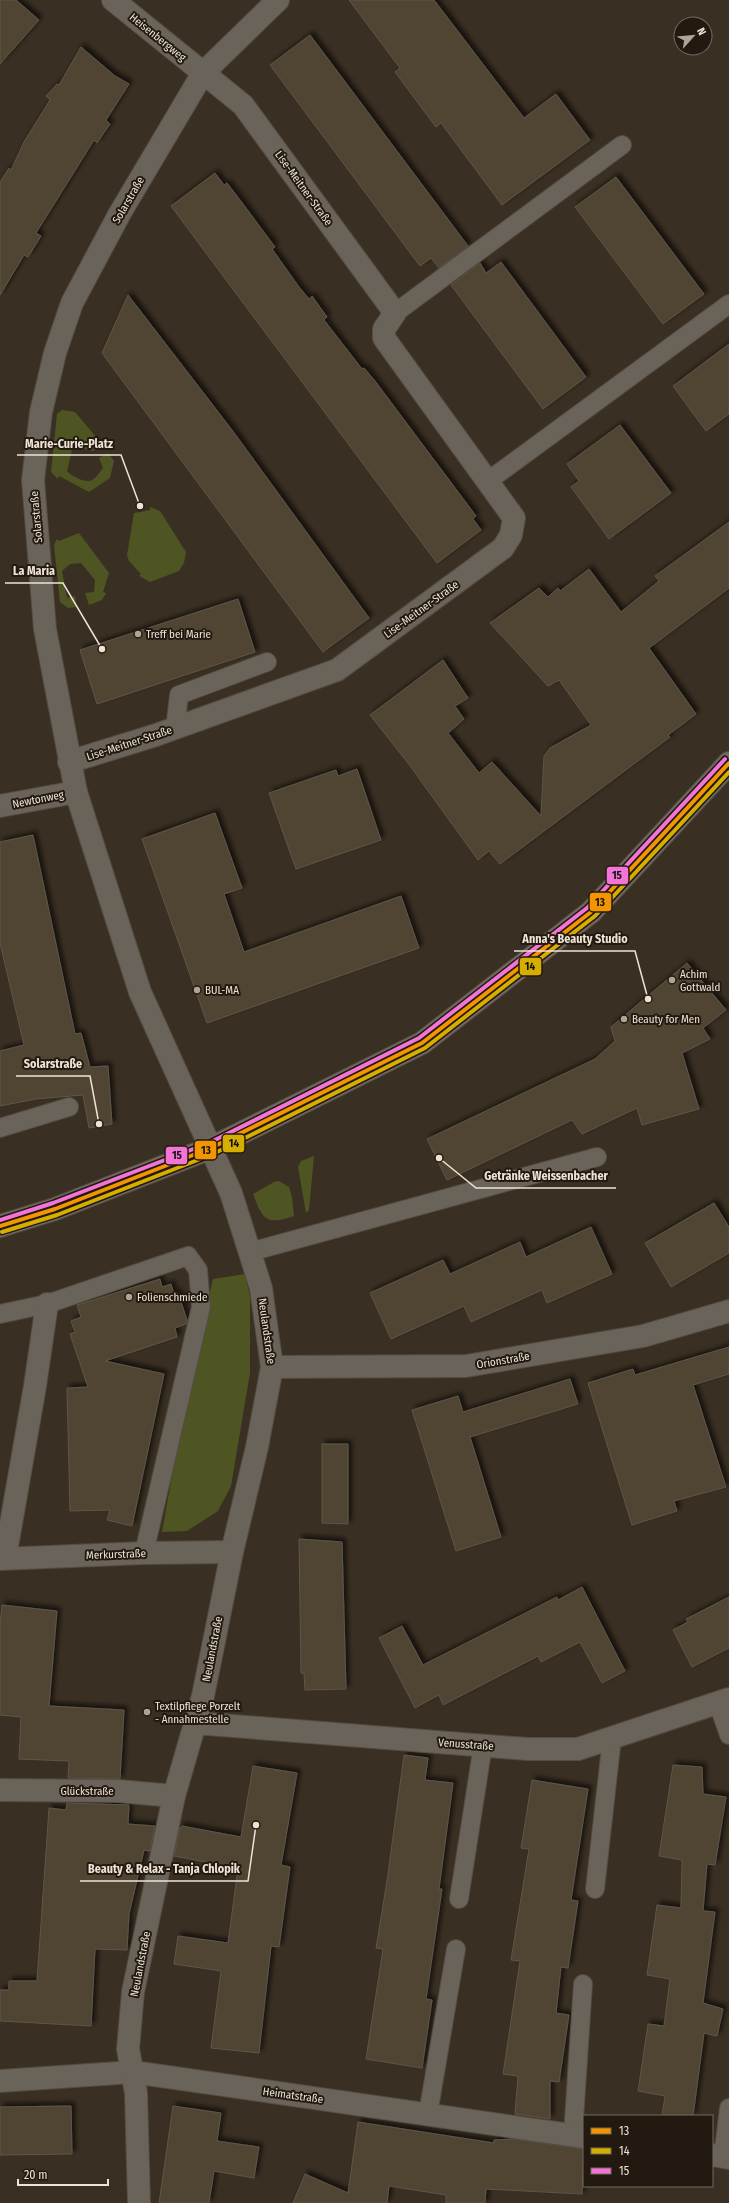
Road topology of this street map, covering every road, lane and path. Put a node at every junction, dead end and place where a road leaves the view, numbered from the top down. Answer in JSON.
{"nodes":[{"id":1,"x":113,"y":0,"type":"edge"},
{"id":2,"x":278,"y":0,"type":"edge"},
{"id":3,"x":203,"y":73,"type":"junction"},
{"id":4,"x":622,"y":145,"type":"dead end"},
{"id":5,"x":729,"y":304,"type":"edge"},
{"id":6,"x":395,"y":312,"type":"junction"},
{"id":7,"x":488,"y":481,"type":"junction"},
{"id":8,"x":267,"y":662,"type":"dead end"},
{"id":9,"x":175,"y":729,"type":"junction"},
{"id":10,"x":69,"y":762,"type":"junction"},
{"id":11,"x":729,"y":763,"type":"edge"},
{"id":12,"x":76,"y":792,"type":"junction"},
{"id":13,"x":0,"y":806,"type":"edge"},
{"id":14,"x":69,"y":1107,"type":"dead end"},
{"id":15,"x":0,"y":1128,"type":"edge"},
{"id":16,"x":211,"y":1148,"type":"junction"},
{"id":17,"x":598,"y":1157,"type":"dead end"},
{"id":18,"x":0,"y":1226,"type":"edge"},
{"id":19,"x":250,"y":1252,"type":"junction"},
{"id":20,"x":47,"y":1304,"type":"junction"},
{"id":21,"x":729,"y":1312,"type":"edge"},
{"id":22,"x":0,"y":1314,"type":"edge"},
{"id":23,"x":272,"y":1367,"type":"junction"},
{"id":24,"x":232,"y":1552,"type":"junction"},
{"id":25,"x":144,"y":1553,"type":"junction"},
{"id":26,"x":3,"y":1559,"type":"edge"},
{"id":27,"x":723,"y":1701,"type":"edge"},
{"id":28,"x":196,"y":1723,"type":"junction"},
{"id":29,"x":729,"y":1735,"type":"edge"},
{"id":30,"x":612,"y":1738,"type":"junction"},
{"id":31,"x":483,"y":1745,"type":"junction"},
{"id":32,"x":0,"y":1790,"type":"edge"},
{"id":33,"x":174,"y":1796,"type":"junction"},
{"id":34,"x":594,"y":1889,"type":"dead end"},
{"id":35,"x":459,"y":1899,"type":"dead end"},
{"id":36,"x":456,"y":1948,"type":"dead end"},
{"id":37,"x":583,"y":1984,"type":"dead end"},
{"id":38,"x":133,"y":2072,"type":"junction"},
{"id":39,"x":0,"y":2081,"type":"edge"},
{"id":40,"x":729,"y":2108,"type":"edge"},
{"id":41,"x":428,"y":2114,"type":"junction"},
{"id":42,"x":578,"y":2136,"type":"edge"},
{"id":43,"x":721,"y":2157,"type":"edge"},
{"id":44,"x":139,"y":2203,"type":"edge"}],
"edges":[{"from":1,"to":3,"type":"street","name":"Heisenbergweg"},
{"from":2,"to":3,"type":"street","name":"Solarstraße"},
{"from":3,"to":6,"type":"street","name":"Lise-Meitner-Straße"},
{"from":3,"to":10,"type":"street","name":"Solarstraße"},
{"from":4,"to":6,"type":"lane","name":"Lise-Meitner-Straße"},
{"from":5,"to":7,"type":"lane"},
{"from":6,"to":7,"type":"street","name":"Lise-Meitner-Straße"},
{"from":7,"to":9,"type":"street","name":"Lise-Meitner-Straße"},
{"from":8,"to":9,"type":"lane"},
{"from":9,"to":10,"type":"street","name":"Lise-Meitner-Straße"},
{"from":10,"to":12,"type":"street","name":"Solarstraße"},
{"from":11,"to":16,"type":"main road"},
{"from":12,"to":13,"type":"street","name":"Newtonweg"},
{"from":12,"to":16,"type":"street","name":"Solarstraße"},
{"from":14,"to":15,"type":"lane"},
{"from":16,"to":18,"type":"main road"},
{"from":16,"to":19,"type":"street","name":"Neulandstraße"},
{"from":17,"to":19,"type":"lane"},
{"from":19,"to":23,"type":"street","name":"Neulandstraße"},
{"from":20,"to":22,"type":"lane"},
{"from":20,"to":25,"type":"lane"},
{"from":20,"to":26,"type":"street"},
{"from":21,"to":23,"type":"street","name":"Orionstraße"},
{"from":23,"to":24,"type":"street","name":"Neulandstraße"},
{"from":24,"to":25,"type":"street","name":"Merkurstraße"},
{"from":24,"to":28,"type":"street","name":"Neulandstraße"},
{"from":25,"to":26,"type":"street","name":"Merkurstraße"},
{"from":27,"to":29,"type":"lane"},
{"from":27,"to":30,"type":"street","name":"Venusstraße"},
{"from":28,"to":31,"type":"street","name":"Venusstraße"},
{"from":28,"to":33,"type":"street","name":"Neulandstraße"},
{"from":30,"to":31,"type":"street","name":"Venusstraße"},
{"from":30,"to":34,"type":"lane"},
{"from":31,"to":35,"type":"lane"},
{"from":32,"to":33,"type":"street","name":"Glückstraße"},
{"from":33,"to":38,"type":"street","name":"Neulandstraße"},
{"from":36,"to":41,"type":"lane"},
{"from":37,"to":42,"type":"lane"},
{"from":38,"to":39,"type":"street","name":"Heimatstraße"},
{"from":38,"to":41,"type":"street","name":"Heimatstraße"},
{"from":38,"to":44,"type":"street","name":"Neulandstraße"},
{"from":40,"to":43,"type":"lane"},
{"from":41,"to":42,"type":"street","name":"Heimatstraße"}]}
